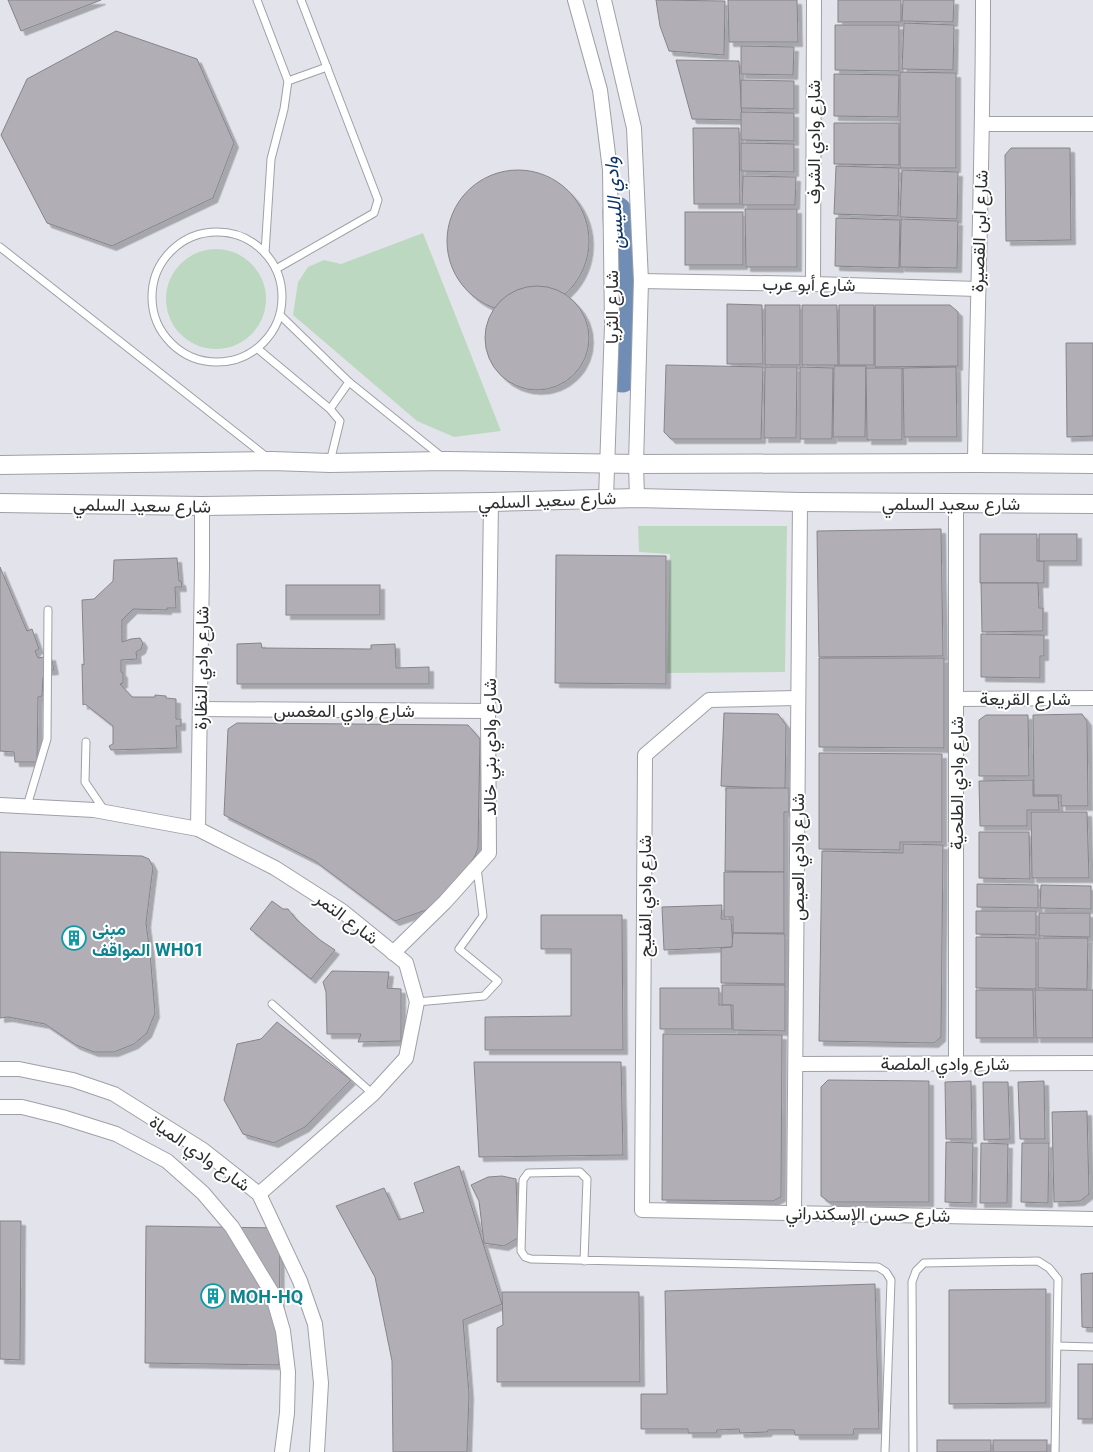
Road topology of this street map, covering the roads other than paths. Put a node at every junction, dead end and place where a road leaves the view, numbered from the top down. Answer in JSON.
{"nodes":[{"id":1,"x":257,"y":0,"type":"edge"},
{"id":2,"x":301,"y":0,"type":"edge"},
{"id":3,"x":575,"y":0,"type":"edge"},
{"id":4,"x":604,"y":0,"type":"edge"},
{"id":5,"x":814,"y":0,"type":"edge"},
{"id":6,"x":983,"y":0,"type":"edge"},
{"id":7,"x":327,"y":67,"type":"junction"},
{"id":8,"x":288,"y":81,"type":"junction"},
{"id":9,"x":983,"y":124,"type":"junction"},
{"id":10,"x":1093,"y":124,"type":"edge"},
{"id":11,"x":0,"y":247,"type":"edge"},
{"id":12,"x":265,"y":254,"type":"junction"},
{"id":13,"x":276,"y":268,"type":"junction"},
{"id":14,"x":641,"y":281,"type":"junction"},
{"id":15,"x":813,"y":284,"type":"junction"},
{"id":16,"x":978,"y":289,"type":"junction"},
{"id":17,"x":282,"y":316,"type":"junction"},
{"id":18,"x":258,"y":349,"type":"junction"},
{"id":19,"x":349,"y":382,"type":"junction"},
{"id":20,"x":330,"y":409,"type":"junction"},
{"id":21,"x":272,"y":461,"type":"junction"},
{"id":22,"x":446,"y":461,"type":"junction"},
{"id":23,"x":330,"y":463,"type":"junction"},
{"id":24,"x":975,"y":463,"type":"junction"},
{"id":25,"x":607,"y":464,"type":"junction"},
{"id":26,"x":636,"y":464,"type":"junction"},
{"id":27,"x":1093,"y":464,"type":"edge"},
{"id":28,"x":0,"y":465,"type":"edge"},
{"id":29,"x":606,"y":498,"type":"junction"},
{"id":30,"x":637,"y":498,"type":"junction"},
{"id":31,"x":492,"y":502,"type":"junction"},
{"id":32,"x":800,"y":502,"type":"junction"},
{"id":33,"x":0,"y":503,"type":"edge"},
{"id":34,"x":956,"y":503,"type":"junction"},
{"id":35,"x":1093,"y":504,"type":"edge"},
{"id":36,"x":202,"y":506,"type":"junction"},
{"id":37,"x":48,"y":610,"type":"dead end"},
{"id":38,"x":798,"y":698,"type":"junction"},
{"id":39,"x":1093,"y":698,"type":"edge"},
{"id":40,"x":956,"y":699,"type":"junction"},
{"id":41,"x":200,"y":709,"type":"junction"},
{"id":42,"x":488,"y":711,"type":"junction"},
{"id":43,"x":86,"y":742,"type":"dead end"},
{"id":44,"x":0,"y":805,"type":"edge"},
{"id":45,"x":27,"y":806,"type":"junction"},
{"id":46,"x":105,"y":812,"type":"junction"},
{"id":47,"x":198,"y":829,"type":"junction"},
{"id":48,"x":477,"y":867,"type":"junction"},
{"id":49,"x":393,"y":953,"type":"junction"},
{"id":50,"x":417,"y":1002,"type":"junction"},
{"id":51,"x":272,"y":1004,"type":"dead end"},
{"id":52,"x":956,"y":1063,"type":"junction"},
{"id":53,"x":1093,"y":1063,"type":"edge"},
{"id":54,"x":797,"y":1064,"type":"junction"},
{"id":55,"x":0,"y":1069,"type":"edge"},
{"id":56,"x":373,"y":1094,"type":"junction"},
{"id":57,"x":0,"y":1107,"type":"edge"},
{"id":58,"x":259,"y":1194,"type":"junction"},
{"id":59,"x":642,"y":1210,"type":"joint"},
{"id":60,"x":794,"y":1213,"type":"junction"},
{"id":61,"x":1093,"y":1219,"type":"edge"},
{"id":62,"x":584,"y":1261,"type":"junction"},
{"id":63,"x":1057,"y":1346,"type":"junction"},
{"id":64,"x":1093,"y":1347,"type":"edge"},
{"id":65,"x":282,"y":1452,"type":"edge"},
{"id":66,"x":317,"y":1452,"type":"edge"},
{"id":67,"x":885,"y":1452,"type":"edge"},
{"id":68,"x":913,"y":1452,"type":"edge"},
{"id":69,"x":1055,"y":1452,"type":"edge"}],
"edges":[{"from":1,"to":8,"type":"lane"},
{"from":2,"to":7,"type":"lane"},
{"from":3,"to":25,"type":"street","name":"شارع الثريا"},
{"from":4,"to":14,"type":"street","name":"شارع الثريا"},
{"from":5,"to":15,"type":"street","name":"شارع وادي الشرف"},
{"from":6,"to":9,"type":"street","name":"شارع ابن القصيرة"},
{"from":7,"to":8,"type":"lane"},
{"from":7,"to":13,"type":"lane"},
{"from":8,"to":12,"type":"lane"},
{"from":9,"to":10,"type":"street"},
{"from":9,"to":16,"type":"street","name":"شارع ابن القصيرة"},
{"from":11,"to":21,"type":"lane"},
{"from":12,"to":13,"type":"lane"},
{"from":12,"to":18,"type":"lane"},
{"from":13,"to":17,"type":"lane"},
{"from":14,"to":15,"type":"street","name":"شارع أبو عرب"},
{"from":14,"to":26,"type":"street","name":"شارع الثريا"},
{"from":15,"to":16,"type":"street","name":"شارع أبو عرب"},
{"from":16,"to":24,"type":"street","name":"شارع ابن القصيرة"},
{"from":17,"to":18,"type":"lane"},
{"from":17,"to":19,"type":"lane"},
{"from":18,"to":20,"type":"lane"},
{"from":19,"to":20,"type":"lane"},
{"from":19,"to":22,"type":"lane"},
{"from":20,"to":23,"type":"lane"},
{"from":21,"to":23,"type":"street","name":"شارع سعيد السلمي"},
{"from":21,"to":28,"type":"street","name":"شارع سعيد السلمي"},
{"from":22,"to":23,"type":"street","name":"شارع سعيد السلمي"},
{"from":22,"to":25,"type":"street","name":"شارع سعيد السلمي"},
{"from":24,"to":26,"type":"street","name":"شارع سعيد السلمي"},
{"from":24,"to":27,"type":"street","name":"شارع سعيد السلمي"},
{"from":25,"to":26,"type":"street","name":"شارع سعيد السلمي"},
{"from":25,"to":29,"type":"street","name":"شارع الثريا"},
{"from":26,"to":30,"type":"street","name":"شارع الثريا"},
{"from":29,"to":30,"type":"street","name":"شارع سعيد السلمي"},
{"from":29,"to":31,"type":"street","name":"شارع سعيد السلمي"},
{"from":30,"to":32,"type":"street","name":"شارع سعيد السلمي"},
{"from":31,"to":36,"type":"street","name":"شارع سعيد السلمي"},
{"from":31,"to":42,"type":"street","name":"شارع وادي بني خالد"},
{"from":32,"to":34,"type":"street","name":"شارع سعيد السلمي"},
{"from":32,"to":38,"type":"street","name":"شارع وادي العيص"},
{"from":33,"to":36,"type":"street","name":"شارع سعيد السلمي"},
{"from":34,"to":35,"type":"street","name":"شارع سعيد السلمي"},
{"from":34,"to":40,"type":"street","name":"شارع وادي الطلحية"},
{"from":36,"to":41,"type":"street","name":"شارع وادي النظارة"},
{"from":37,"to":45,"type":"lane"},
{"from":38,"to":54,"type":"street","name":"شارع وادي العيص"},
{"from":38,"to":59,"type":"street","name":"شارع وادي الفليح"},
{"from":39,"to":40,"type":"street","name":"شارع القريعة"},
{"from":40,"to":52,"type":"street","name":"شارع وادي الطلحية"},
{"from":41,"to":42,"type":"street","name":"شارع وادي المغمس"},
{"from":41,"to":47,"type":"street","name":"شارع وادي النظارة"},
{"from":42,"to":48,"type":"street","name":"شارع وادي بني خالد"},
{"from":43,"to":46,"type":"lane"},
{"from":44,"to":45,"type":"street","name":"شارع التمر"},
{"from":45,"to":46,"type":"street","name":"شارع التمر"},
{"from":46,"to":47,"type":"street","name":"شارع التمر"},
{"from":47,"to":49,"type":"street","name":"شارع التمر"},
{"from":48,"to":49,"type":"street","name":"شارع وادي بني خالد"},
{"from":48,"to":50,"type":"lane"},
{"from":49,"to":50,"type":"street","name":"شارع التمر"},
{"from":50,"to":56,"type":"street","name":"شارع التمر"},
{"from":51,"to":56,"type":"lane"},
{"from":52,"to":53,"type":"street","name":"شارع وادي الملصة"},
{"from":52,"to":54,"type":"street","name":"شارع وادي الملصة"},
{"from":54,"to":60,"type":"street","name":"شارع وادي العيص"},
{"from":55,"to":58,"type":"street","name":"شارع وادي المياة"},
{"from":56,"to":58,"type":"street","name":"شارع التمر"},
{"from":57,"to":65,"type":"street","name":"شارع وادي المياة"},
{"from":58,"to":66,"type":"street","name":"شارع وادي المياة"},
{"from":59,"to":60,"type":"street","name":"شارع حسن الإسكندراني"},
{"from":60,"to":61,"type":"street","name":"شارع حسن الإسكندراني"},
{"from":62,"to":62,"type":"lane"},
{"from":62,"to":67,"type":"lane"},
{"from":63,"to":64,"type":"lane"},
{"from":63,"to":68,"type":"lane"},
{"from":63,"to":69,"type":"lane"}]}
